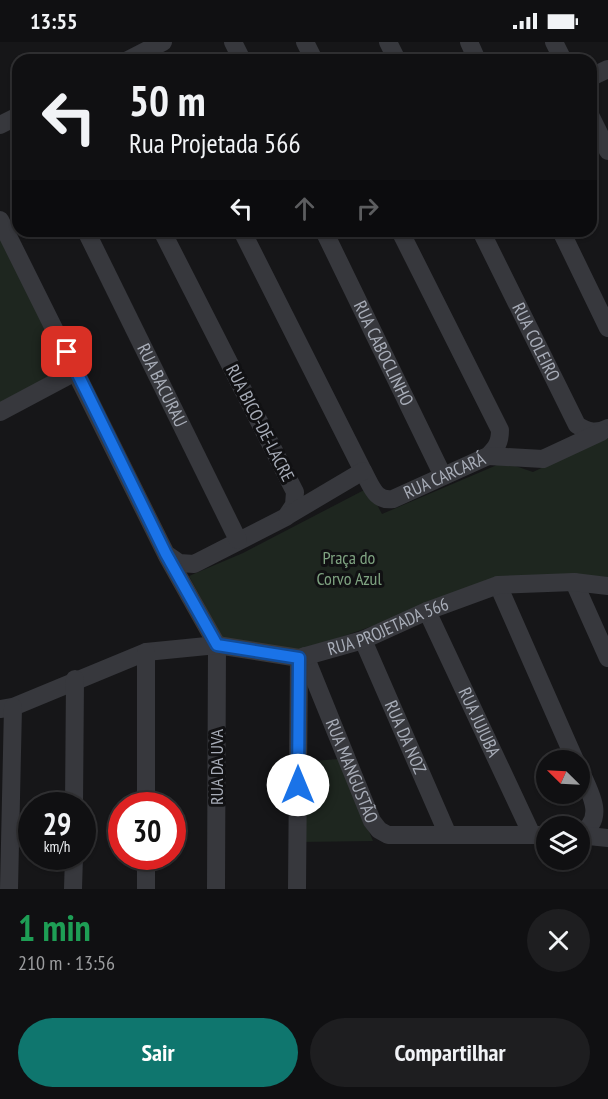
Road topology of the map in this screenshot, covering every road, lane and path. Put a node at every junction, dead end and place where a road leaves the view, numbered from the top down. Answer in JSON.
{"nodes":[{"id":1,"x":597,"y":129,"type":"edge"},
{"id":2,"x":608,"y":151,"type":"edge"},
{"id":3,"x":0,"y":220,"type":"edge"},
{"id":4,"x":89,"y":237,"type":"edge"},
{"id":5,"x":165,"y":237,"type":"edge"},
{"id":6,"x":245,"y":237,"type":"edge"},
{"id":7,"x":327,"y":237,"type":"edge"},
{"id":8,"x":403,"y":237,"type":"edge"},
{"id":9,"x":484,"y":237,"type":"edge"},
{"id":10,"x":564,"y":237,"type":"edge"},
{"id":11,"x":608,"y":328,"type":"edge"},
{"id":12,"x":77,"y":371,"type":"junction"},
{"id":13,"x":0,"y":412,"type":"edge"},
{"id":14,"x":604,"y":430,"type":"edge"},
{"id":15,"x":488,"y":456,"type":"junction"},
{"id":16,"x":363,"y":471,"type":"junction"},
{"id":17,"x":443,"y":476,"type":"junction"},
{"id":18,"x":286,"y":517,"type":"junction"},
{"id":19,"x":238,"y":540,"type":"junction"},
{"id":20,"x":166,"y":554,"type":"junction"},
{"id":21,"x":574,"y":582,"type":"junction"},
{"id":22,"x":498,"y":585,"type":"junction"},
{"id":23,"x":608,"y":586,"type":"edge"},
{"id":24,"x":427,"y":611,"type":"junction"},
{"id":25,"x":363,"y":640,"type":"junction"},
{"id":26,"x":217,"y":645,"type":"junction"},
{"id":27,"x":146,"y":652,"type":"junction"},
{"id":28,"x":302,"y":657,"type":"junction"},
{"id":29,"x":608,"y":658,"type":"edge"},
{"id":30,"x":75,"y":679,"type":"junction"},
{"id":31,"x":6,"y":708,"type":"edge"},
{"id":32,"x":571,"y":750,"type":"edge"},
{"id":33,"x":74,"y":792,"type":"edge"},
{"id":34,"x":146,"y":792,"type":"edge"},
{"id":35,"x":590,"y":793,"type":"edge"},
{"id":36,"x":590,"y":826,"type":"edge"},
{"id":37,"x":536,"y":829,"type":"edge"},
{"id":38,"x":448,"y":835,"type":"junction"},
{"id":39,"x":536,"y":835,"type":"edge"},
{"id":40,"x":590,"y":836,"type":"edge"},
{"id":41,"x":608,"y":838,"type":"edge"},
{"id":42,"x":74,"y":870,"type":"edge"},
{"id":43,"x":146,"y":870,"type":"edge"},
{"id":44,"x":9,"y":889,"type":"edge"},
{"id":45,"x":74,"y":889,"type":"edge"},
{"id":46,"x":146,"y":889,"type":"edge"},
{"id":47,"x":216,"y":889,"type":"edge"},
{"id":48,"x":297,"y":889,"type":"edge"}],
"edges":[{"from":1,"to":2,"type":"street"},
{"from":3,"to":12,"type":"street"},
{"from":4,"to":19,"type":"street","name":"RUA BACURAU"},
{"from":5,"to":18,"type":"street","name":"RUA BICO-DE-LACRE"},
{"from":6,"to":16,"type":"street","name":"RUA CARCARÁ"},
{"from":7,"to":17,"type":"street","name":"RUA CABOCLINHO"},
{"from":8,"to":15,"type":"street","name":"RUA CARCARÁ"},
{"from":9,"to":14,"type":"street","name":"RUA COLEIRO"},
{"from":10,"to":11,"type":"street"},
{"from":12,"to":13,"type":"street"},
{"from":12,"to":20,"type":"street"},
{"from":14,"to":15,"type":"street"},
{"from":15,"to":17,"type":"street","name":"RUA CARCARÁ"},
{"from":16,"to":17,"type":"street","name":"RUA CARCARÁ"},
{"from":16,"to":18,"type":"street"},
{"from":18,"to":19,"type":"street"},
{"from":19,"to":20,"type":"street"},
{"from":20,"to":26,"type":"street"},
{"from":21,"to":22,"type":"street","name":"RUA PROJETADA 566"},
{"from":21,"to":23,"type":"street","name":"RUA PROJETADA 566"},
{"from":21,"to":29,"type":"street"},
{"from":22,"to":24,"type":"street","name":"RUA PROJETADA 566"},
{"from":22,"to":32,"type":"street"},
{"from":24,"to":25,"type":"street","name":"RUA PROJETADA 566"},
{"from":24,"to":37,"type":"street","name":"RUA JUJUBA"},
{"from":25,"to":28,"type":"street","name":"RUA PROJETADA 566"},
{"from":25,"to":38,"type":"street","name":"RUA DA NOZ"},
{"from":26,"to":27,"type":"street","name":"RUA PROJETADA 566"},
{"from":26,"to":28,"type":"street","name":"RUA PROJETADA 566"},
{"from":26,"to":47,"type":"street","name":"RUA DA UVA"},
{"from":27,"to":30,"type":"street","name":"RUA PROJETADA 566"},
{"from":27,"to":34,"type":"street"},
{"from":28,"to":38,"type":"street","name":"RUA MANGUSTÃO"},
{"from":28,"to":48,"type":"street"},
{"from":30,"to":31,"type":"street","name":"RUA PROJETADA 566"},
{"from":30,"to":33,"type":"street"},
{"from":31,"to":44,"type":"street"},
{"from":35,"to":36,"type":"street"},
{"from":38,"to":39,"type":"street","name":"RUA MANGUSTÃO"},
{"from":40,"to":41,"type":"street"},
{"from":42,"to":45,"type":"street"},
{"from":43,"to":46,"type":"street"}]}
